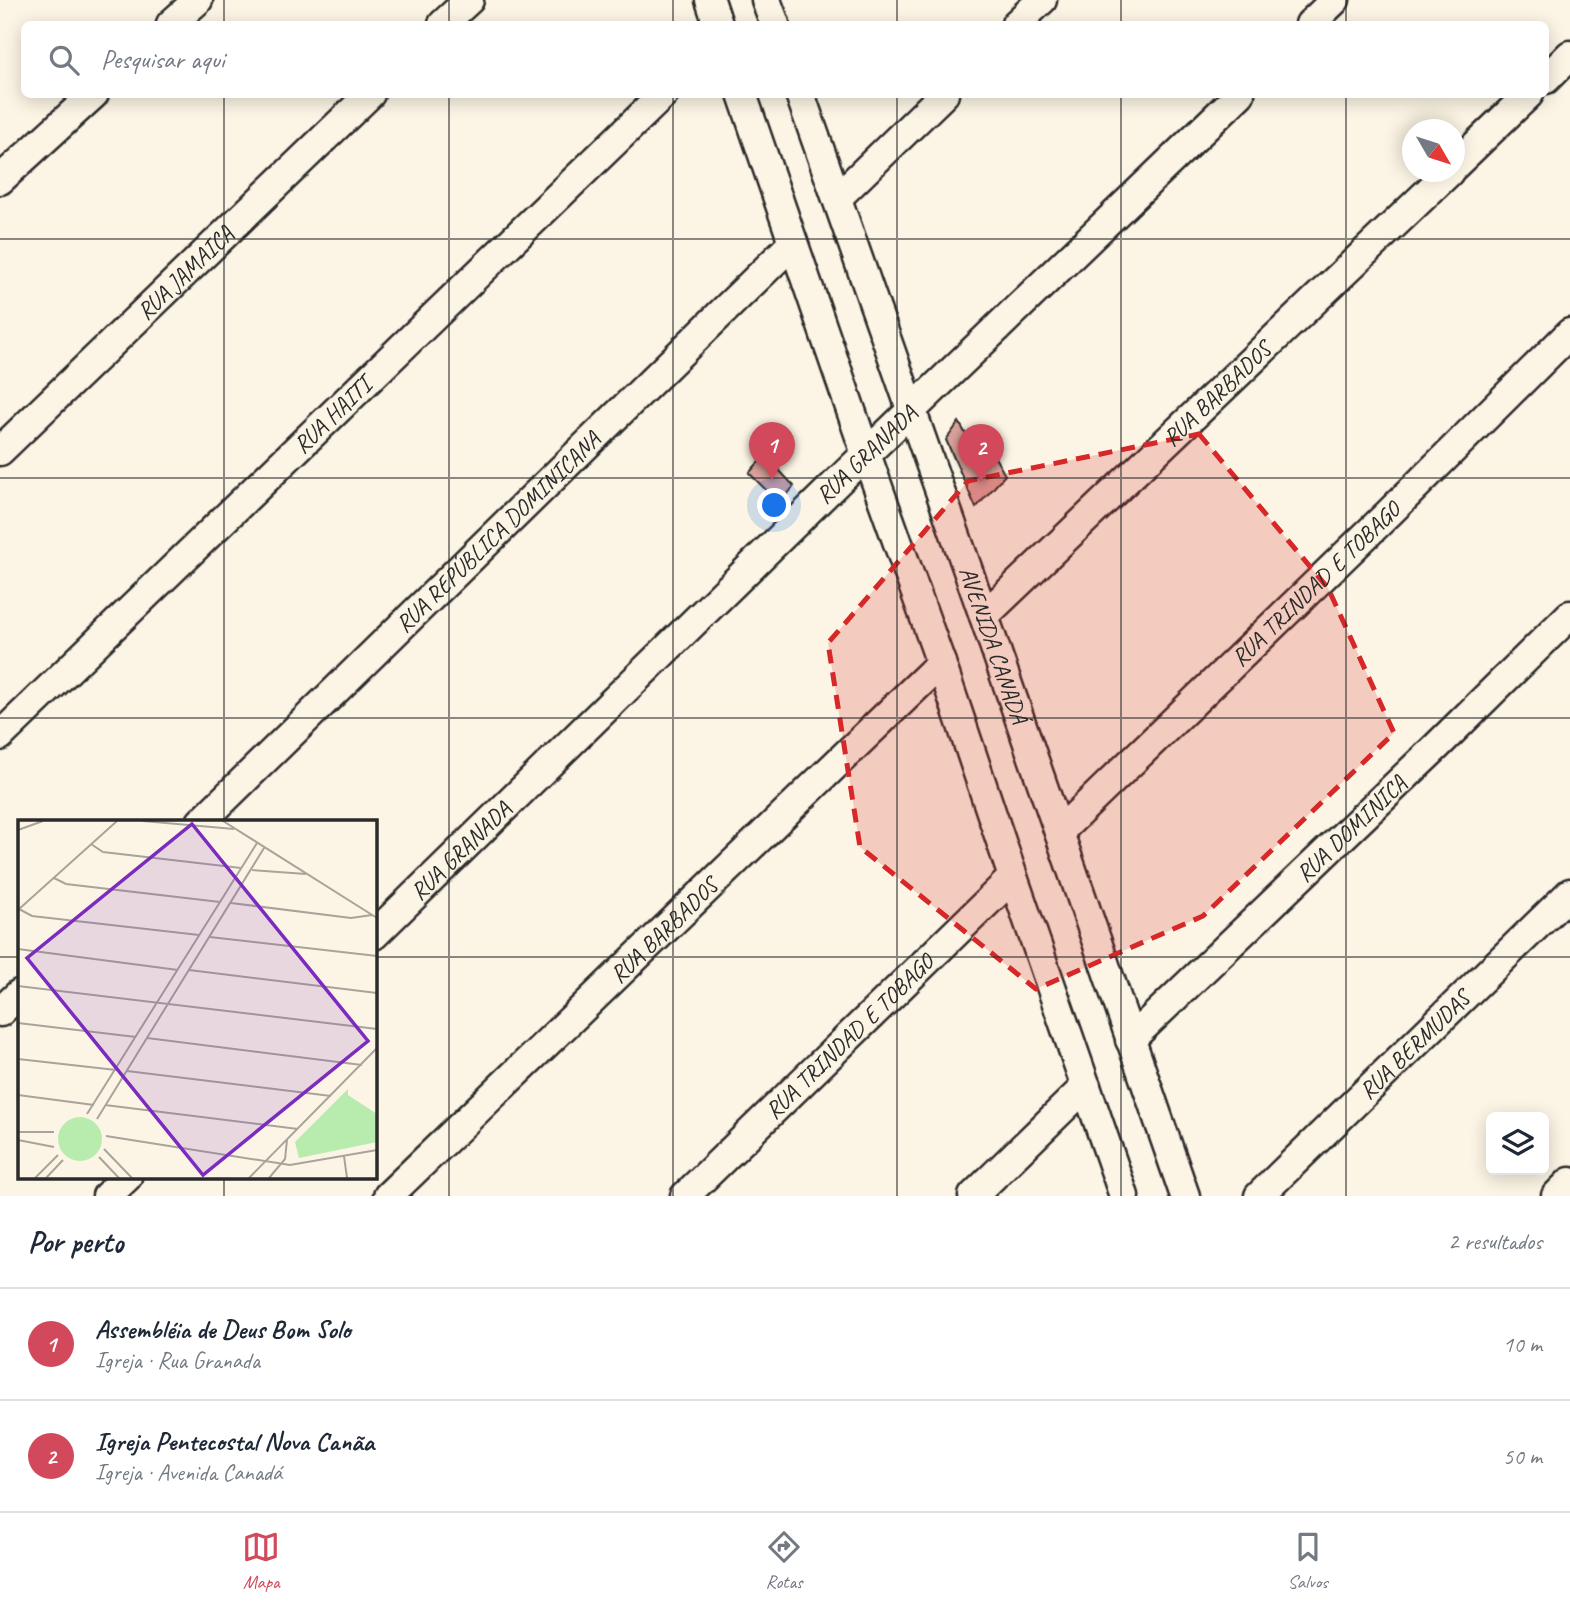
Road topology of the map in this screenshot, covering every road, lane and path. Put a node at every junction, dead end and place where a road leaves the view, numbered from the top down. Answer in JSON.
{"nodes":[{"id":1,"x":198,"y":0,"type":"edge"},
{"id":2,"x":469,"y":0,"type":"edge"},
{"id":3,"x":710,"y":0,"type":"edge"},
{"id":4,"x":766,"y":0,"type":"edge"},
{"id":5,"x":1042,"y":0,"type":"edge"},
{"id":6,"x":1335,"y":0,"type":"edge"},
{"id":7,"x":174,"y":21,"type":"edge"},
{"id":8,"x":446,"y":21,"type":"edge"},
{"id":9,"x":717,"y":21,"type":"edge"},
{"id":10,"x":774,"y":21,"type":"edge"},
{"id":11,"x":1019,"y":21,"type":"edge"},
{"id":12,"x":1313,"y":21,"type":"edge"},
{"id":13,"x":1570,"y":55,"type":"edge"},
{"id":14,"x":1549,"y":75,"type":"edge"},
{"id":15,"x":90,"y":98,"type":"edge"},
{"id":16,"x":366,"y":98,"type":"edge"},
{"id":17,"x":659,"y":98,"type":"edge"},
{"id":18,"x":743,"y":98,"type":"edge"},
{"id":19,"x":801,"y":98,"type":"edge"},
{"id":20,"x":940,"y":98,"type":"edge"},
{"id":21,"x":1236,"y":98,"type":"edge"},
{"id":22,"x":1525,"y":98,"type":"edge"},
{"id":23,"x":1465,"y":155,"type":"edge"},
{"id":24,"x":0,"y":180,"type":"edge"},
{"id":25,"x":1439,"y":182,"type":"edge"},
{"id":26,"x":837,"y":198,"type":"junction"},
{"id":27,"x":793,"y":243,"type":"junction"},
{"id":28,"x":1570,"y":332,"type":"edge"},
{"id":29,"x":912,"y":410,"type":"junction"},
{"id":30,"x":0,"y":451,"type":"edge"},
{"id":31,"x":866,"y":454,"type":"junction"},
{"id":32,"x":1570,"y":615,"type":"edge"},
{"id":33,"x":985,"y":616,"type":"junction"},
{"id":34,"x":941,"y":663,"type":"junction"},
{"id":35,"x":0,"y":736,"type":"edge"},
{"id":36,"x":202,"y":820,"type":"edge"},
{"id":37,"x":1059,"y":832,"type":"junction"},
{"id":38,"x":1013,"y":877,"type":"junction"},
{"id":39,"x":1570,"y":893,"type":"edge"},
{"id":40,"x":376,"y":933,"type":"edge"},
{"id":41,"x":18,"y":995,"type":"edge"},
{"id":42,"x":0,"y":1012,"type":"edge"},
{"id":43,"x":1130,"y":1041,"type":"junction"},
{"id":44,"x":1086,"y":1086,"type":"junction"},
{"id":45,"x":126,"y":1178,"type":"edge"},
{"id":46,"x":1570,"y":1182,"type":"edge"},
{"id":47,"x":107,"y":1196,"type":"edge"},
{"id":48,"x":388,"y":1196,"type":"edge"},
{"id":49,"x":685,"y":1196,"type":"edge"},
{"id":50,"x":972,"y":1196,"type":"edge"},
{"id":51,"x":1124,"y":1196,"type":"edge"},
{"id":52,"x":1185,"y":1196,"type":"edge"},
{"id":53,"x":1258,"y":1196,"type":"edge"},
{"id":54,"x":1556,"y":1196,"type":"edge"}],
"edges":[{"from":1,"to":7,"type":"street"},
{"from":2,"to":8,"type":"street"},
{"from":3,"to":9,"type":"street"},
{"from":4,"to":10,"type":"street"},
{"from":5,"to":11,"type":"street"},
{"from":6,"to":12,"type":"street"},
{"from":13,"to":14,"type":"street"},
{"from":15,"to":24,"type":"street"},
{"from":16,"to":30,"type":"street","name":"RUA JAMAICA"},
{"from":17,"to":35,"type":"street","name":"RUA HAITI"},
{"from":18,"to":27,"type":"street"},
{"from":19,"to":26,"type":"street","name":"AVENIDA CANADÁ"},
{"from":20,"to":26,"type":"street"},
{"from":21,"to":29,"type":"street","name":"RUA GRANADA"},
{"from":22,"to":23,"type":"street"},
{"from":25,"to":33,"type":"street","name":"RUA BARBADOS"},
{"from":26,"to":29,"type":"street","name":"AVENIDA CANADÁ"},
{"from":27,"to":31,"type":"street"},
{"from":27,"to":36,"type":"street","name":"RUA REPÚBLICA DOMINICANA"},
{"from":28,"to":37,"type":"street","name":"RUA TRINDAD E TOBAGO"},
{"from":29,"to":31,"type":"street","name":"RUA GRANADA"},
{"from":29,"to":33,"type":"street","name":"AVENIDA CANADÁ"},
{"from":31,"to":34,"type":"street"},
{"from":31,"to":40,"type":"street","name":"RUA GRANADA"},
{"from":32,"to":43,"type":"street","name":"RUA DOMINICA"},
{"from":33,"to":37,"type":"street","name":"AVENIDA CANADÁ"},
{"from":34,"to":38,"type":"street"},
{"from":34,"to":48,"type":"street","name":"RUA BARBADOS"},
{"from":37,"to":43,"type":"street","name":"AVENIDA CANADÁ"},
{"from":38,"to":44,"type":"street"},
{"from":38,"to":49,"type":"street","name":"RUA TRINDAD E TOBAGO"},
{"from":39,"to":53,"type":"street","name":"RUA BERMUDAS"},
{"from":41,"to":42,"type":"street"},
{"from":43,"to":52,"type":"street","name":"AVENIDA CANADÁ"},
{"from":44,"to":50,"type":"street"},
{"from":44,"to":51,"type":"street"},
{"from":45,"to":47,"type":"street"},
{"from":46,"to":54,"type":"street"}]}
